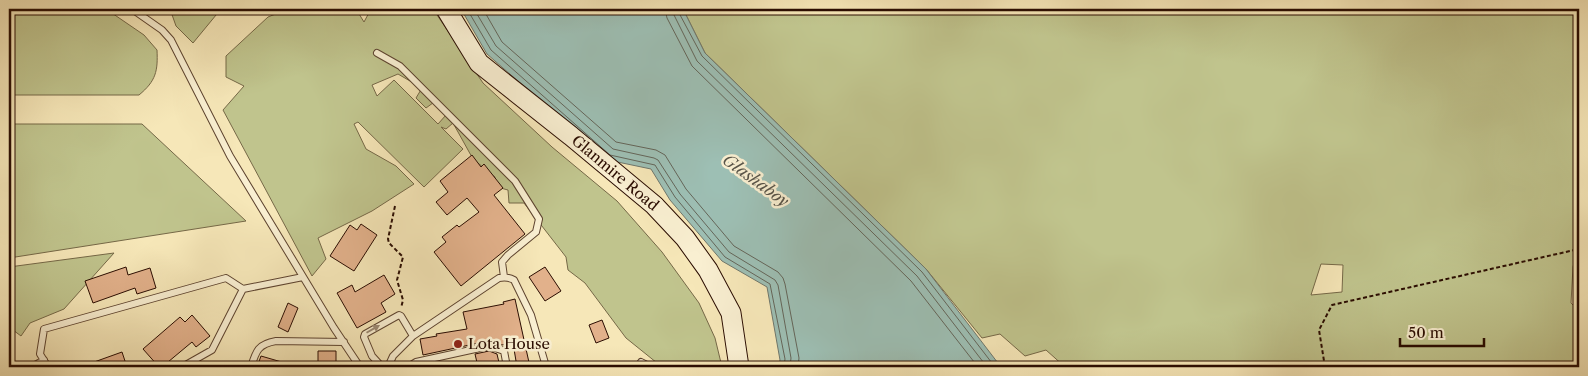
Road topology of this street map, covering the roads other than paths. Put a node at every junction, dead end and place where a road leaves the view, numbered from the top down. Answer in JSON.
{"nodes":[{"id":1,"x":132,"y":9,"type":"edge"},
{"id":2,"x":446,"y":9,"type":"edge"},
{"id":3,"x":377,"y":53,"type":"dead end"},
{"id":4,"x":303,"y":277,"type":"junction"},
{"id":5,"x":504,"y":277,"type":"junction"},
{"id":6,"x":243,"y":289,"type":"junction"},
{"id":7,"x":413,"y":336,"type":"junction"},
{"id":8,"x":344,"y":342,"type":"junction"},
{"id":9,"x":44,"y":360,"type":"junction"},
{"id":10,"x":545,"y":363,"type":"dead end"},
{"id":11,"x":35,"y":366,"type":"dead end"},
{"id":12,"x":48,"y":367,"type":"edge"},
{"id":13,"x":182,"y":367,"type":"edge"},
{"id":14,"x":251,"y":367,"type":"edge"},
{"id":15,"x":360,"y":367,"type":"edge"},
{"id":16,"x":382,"y":367,"type":"edge"},
{"id":17,"x":388,"y":367,"type":"edge"},
{"id":18,"x":408,"y":367,"type":"edge"},
{"id":19,"x":507,"y":367,"type":"edge"},
{"id":20,"x":638,"y":367,"type":"edge"},
{"id":21,"x":651,"y":367,"type":"edge"},
{"id":22,"x":739,"y":367,"type":"edge"}],
"edges":[{"from":1,"to":4,"type":"lane"},
{"from":2,"to":22,"type":"main road","name":"Glanmire Road"},
{"from":3,"to":5,"type":"lane"},
{"from":4,"to":6,"type":"lane"},
{"from":4,"to":8,"type":"lane"},
{"from":5,"to":7,"type":"lane"},
{"from":5,"to":10,"type":"lane"},
{"from":6,"to":9,"type":"lane"},
{"from":6,"to":13,"type":"lane"},
{"from":16,"to":7,"type":"lane","one_way":true},
{"from":7,"to":17,"type":"lane"},
{"from":8,"to":14,"type":"lane"},
{"from":8,"to":15,"type":"lane"},
{"from":9,"to":11,"type":"lane"},
{"from":9,"to":12,"type":"lane"},
{"from":18,"to":19,"type":"lane"},
{"from":20,"to":21,"type":"lane"}]}
